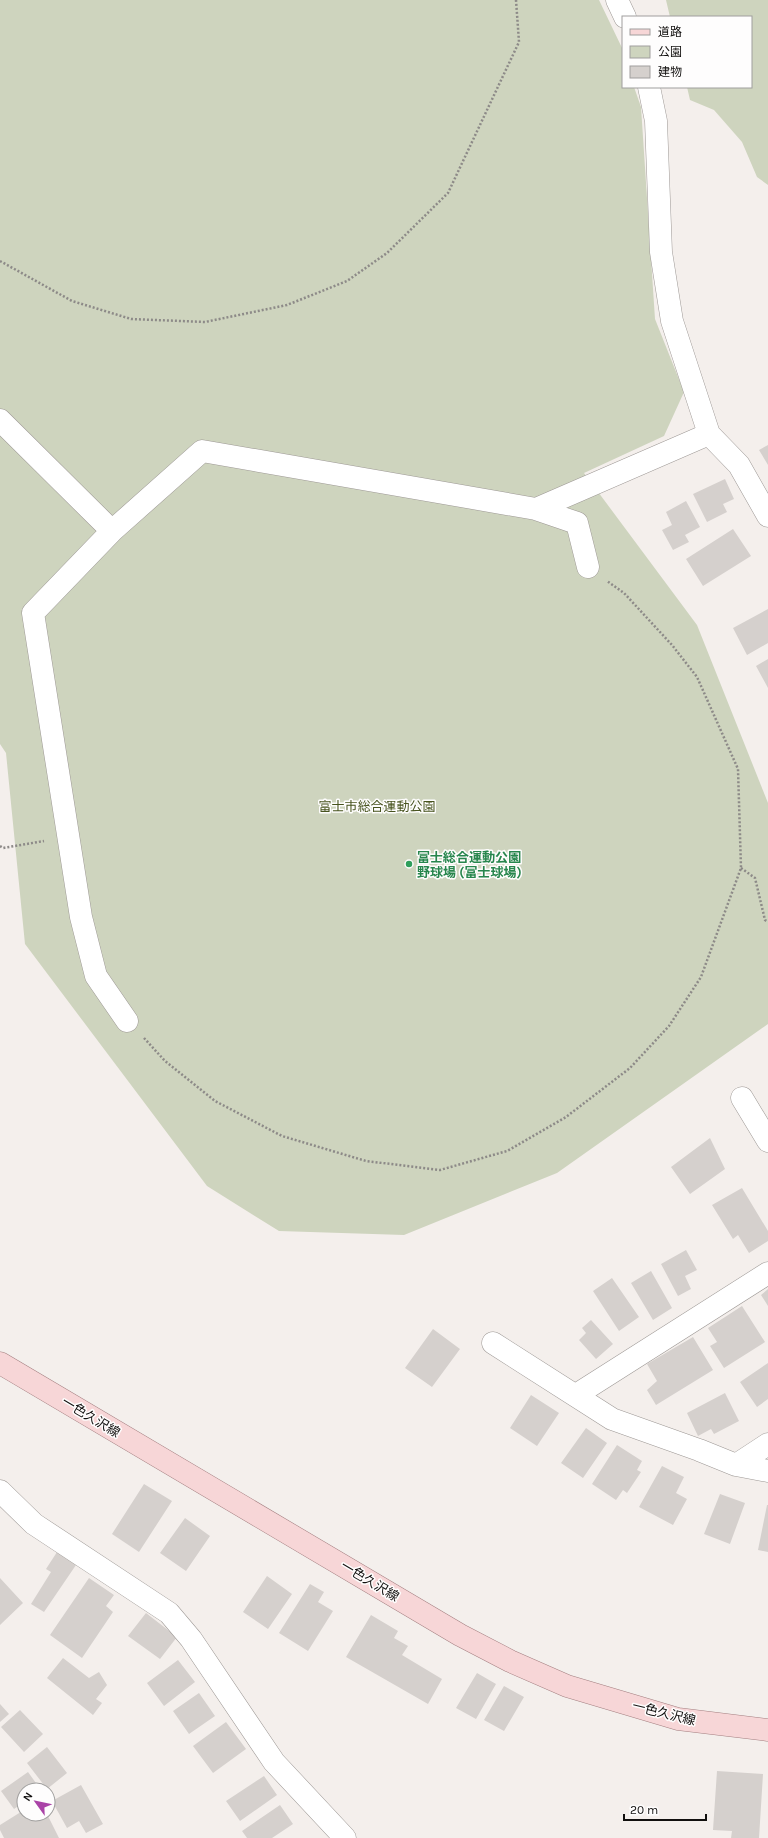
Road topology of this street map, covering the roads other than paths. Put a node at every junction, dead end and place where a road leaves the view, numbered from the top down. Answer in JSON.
{"nodes":[{"id":1,"x":617,"y":0,"type":"edge"},
{"id":2,"x":625,"y":16,"type":"edge"},
{"id":3,"x":649,"y":88,"type":"edge"},
{"id":4,"x":0,"y":420,"type":"edge"},
{"id":5,"x":709,"y":434,"type":"junction"},
{"id":6,"x":536,"y":509,"type":"junction"},
{"id":7,"x":768,"y":516,"type":"edge"},
{"id":8,"x":112,"y":531,"type":"junction"},
{"id":9,"x":588,"y":567,"type":"road end"},
{"id":10,"x":127,"y":1021,"type":"road end"},
{"id":11,"x":742,"y":1098,"type":"dead end"},
{"id":12,"x":768,"y":1140,"type":"edge"},
{"id":13,"x":768,"y":1273,"type":"edge"},
{"id":14,"x":493,"y":1343,"type":"dead end"},
{"id":15,"x":0,"y":1363,"type":"edge"},
{"id":16,"x":576,"y":1396,"type":"junction"},
{"id":17,"x":768,"y":1444,"type":"edge"},
{"id":18,"x":736,"y":1465,"type":"junction"},
{"id":19,"x":768,"y":1471,"type":"edge"},
{"id":20,"x":0,"y":1490,"type":"edge"},
{"id":21,"x":768,"y":1730,"type":"edge"},
{"id":22,"x":345,"y":1838,"type":"edge"}],
"edges":[{"from":1,"to":2,"type":"street"},
{"from":3,"to":5,"type":"street"},
{"from":4,"to":8,"type":"street"},
{"from":5,"to":6,"type":"street"},
{"from":5,"to":7,"type":"street"},
{"from":6,"to":8,"type":"street"},
{"from":6,"to":9,"type":"street"},
{"from":8,"to":10,"type":"street"},
{"from":11,"to":12,"type":"street"},
{"from":13,"to":16,"type":"street"},
{"from":14,"to":16,"type":"street"},
{"from":15,"to":21,"type":"main road","name":"一色久沢線"},
{"from":16,"to":18,"type":"street"},
{"from":17,"to":18,"type":"street"},
{"from":18,"to":19,"type":"street"},
{"from":20,"to":22,"type":"street"}]}
